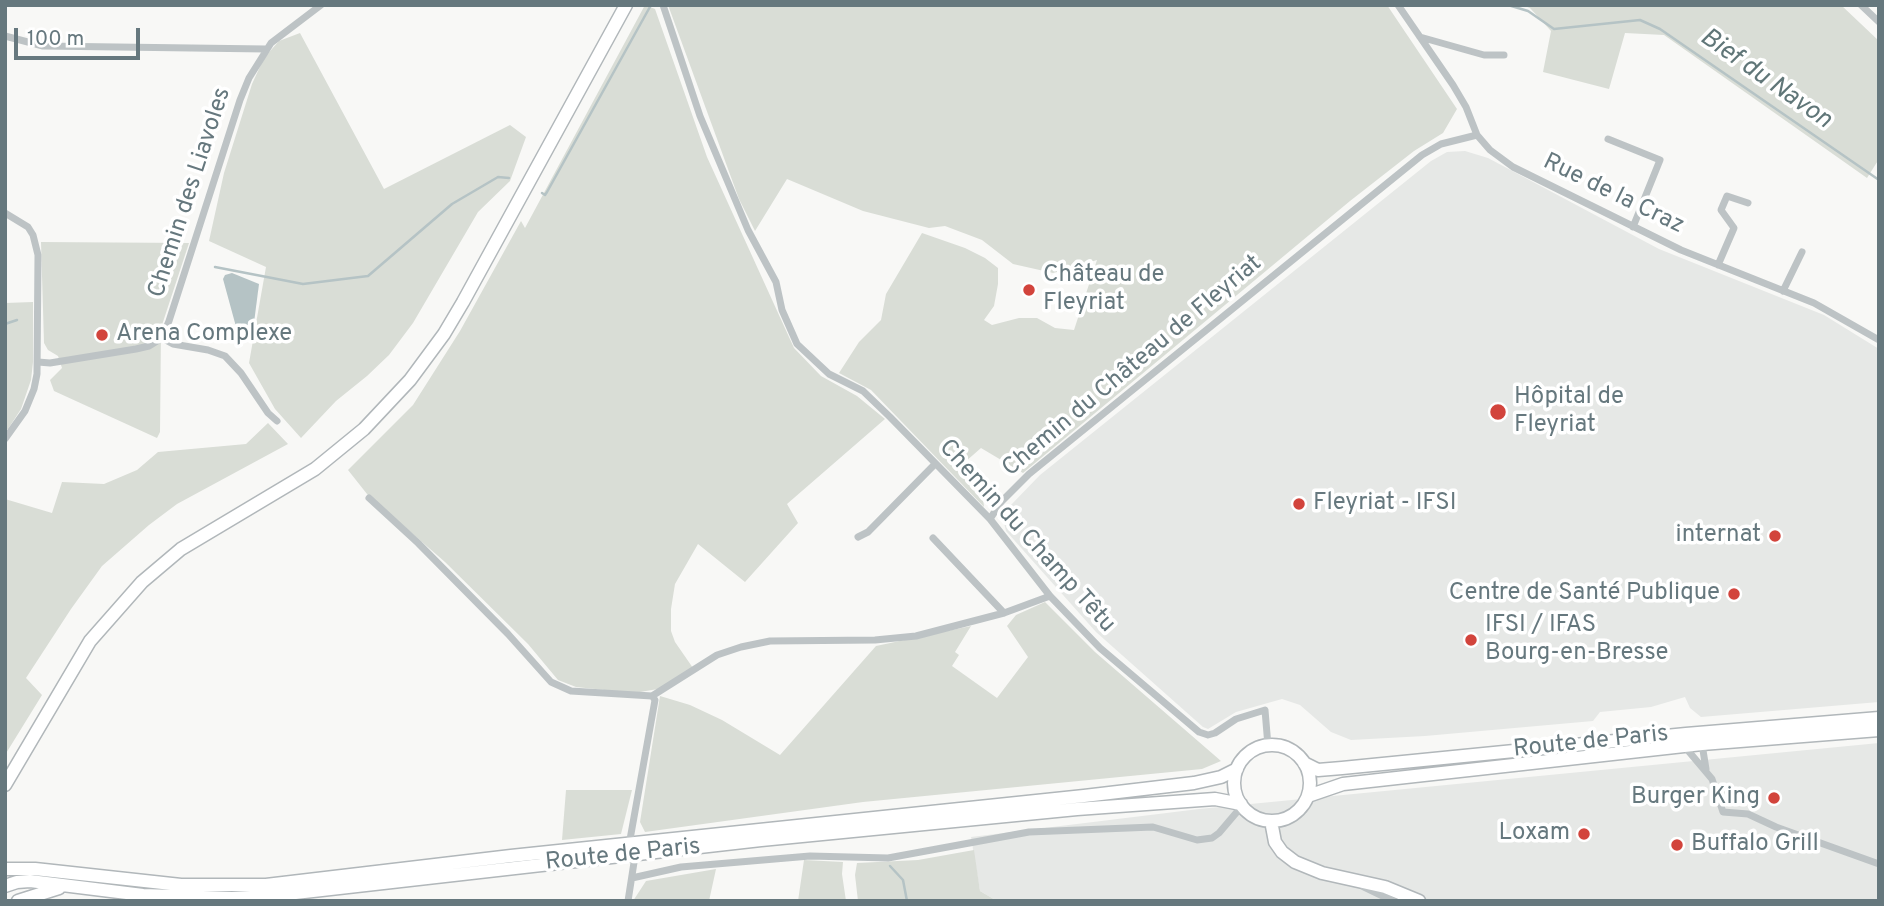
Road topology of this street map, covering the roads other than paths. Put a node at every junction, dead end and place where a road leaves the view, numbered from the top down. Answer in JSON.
{"nodes":[{"id":1,"x":321,"y":5,"type":"edge"},
{"id":2,"x":626,"y":5,"type":"edge"},
{"id":3,"x":663,"y":5,"type":"edge"},
{"id":4,"x":1398,"y":5,"type":"edge"},
{"id":5,"x":1861,"y":5,"type":"edge"},
{"id":6,"x":1879,"y":22,"type":"edge"},
{"id":7,"x":5,"y":36,"type":"edge"},
{"id":8,"x":1420,"y":37,"type":"junction"},
{"id":9,"x":265,"y":49,"type":"junction"},
{"id":10,"x":1504,"y":55,"type":"dead end"},
{"id":11,"x":1477,"y":135,"type":"junction"},
{"id":12,"x":1608,"y":139,"type":"dead end"},
{"id":13,"x":1748,"y":203,"type":"dead end"},
{"id":14,"x":5,"y":213,"type":"edge"},
{"id":15,"x":1633,"y":228,"type":"junction"},
{"id":16,"x":1802,"y":252,"type":"dead end"},
{"id":17,"x":1718,"y":265,"type":"junction"},
{"id":18,"x":1783,"y":291,"type":"junction"},
{"id":19,"x":162,"y":338,"type":"junction"},
{"id":20,"x":1879,"y":340,"type":"edge"},
{"id":21,"x":38,"y":362,"type":"junction"},
{"id":22,"x":277,"y":421,"type":"dead end"},
{"id":23,"x":5,"y":439,"type":"edge"},
{"id":24,"x":935,"y":464,"type":"junction"},
{"id":25,"x":369,"y":498,"type":"dead end"},
{"id":26,"x":990,"y":519,"type":"junction"},
{"id":27,"x":858,"y":537,"type":"dead end"},
{"id":28,"x":933,"y":538,"type":"dead end"},
{"id":29,"x":1050,"y":596,"type":"junction"},
{"id":30,"x":1004,"y":613,"type":"junction"},
{"id":31,"x":652,"y":696,"type":"junction"},
{"id":32,"x":1879,"y":718,"type":"edge"},
{"id":33,"x":1879,"y":730,"type":"edge"},
{"id":34,"x":1702,"y":744,"type":"junction"},
{"id":35,"x":1268,"y":746,"type":"junction"},
{"id":36,"x":1684,"y":746,"type":"junction"},
{"id":37,"x":1304,"y":763,"type":"junction"},
{"id":38,"x":1237,"y":769,"type":"junction"},
{"id":39,"x":1706,"y":769,"type":"junction"},
{"id":40,"x":5,"y":785,"type":"edge"},
{"id":41,"x":1308,"y":796,"type":"junction"},
{"id":42,"x":1241,"y":805,"type":"junction"},
{"id":43,"x":1271,"y":821,"type":"junction"},
{"id":44,"x":632,"y":850,"type":"junction"},
{"id":45,"x":1879,"y":864,"type":"edge"},
{"id":46,"x":5,"y":869,"type":"edge"},
{"id":47,"x":1337,"y":877,"type":"junction"},
{"id":48,"x":632,"y":878,"type":"junction"},
{"id":49,"x":5,"y":886,"type":"edge"},
{"id":50,"x":70,"y":886,"type":"junction"},
{"id":51,"x":18,"y":901,"type":"edge"},
{"id":52,"x":628,"y":901,"type":"edge"},
{"id":53,"x":1393,"y":901,"type":"edge"},
{"id":54,"x":1419,"y":901,"type":"edge"}],
"edges":[{"from":1,"to":9,"type":"street","name":"Chemin des Liavoles"},
{"from":2,"to":40,"type":"main road"},
{"from":3,"to":24,"type":"street","name":"Chemin du Champ Têtu"},
{"from":4,"to":8,"type":"street","name":"Rue de la Craz"},
{"from":5,"to":6,"type":"street"},
{"from":7,"to":9,"type":"street"},
{"from":8,"to":10,"type":"street"},
{"from":8,"to":11,"type":"street","name":"Rue de la Craz"},
{"from":9,"to":19,"type":"street","name":"Chemin des Liavoles"},
{"from":11,"to":15,"type":"street","name":"Rue de la Craz"},
{"from":11,"to":26,"type":"street","name":"Chemin du Château de Fleyriat"},
{"from":12,"to":15,"type":"street"},
{"from":13,"to":17,"type":"street"},
{"from":14,"to":21,"type":"street"},
{"from":15,"to":17,"type":"street","name":"Rue de la Craz"},
{"from":16,"to":18,"type":"street"},
{"from":17,"to":18,"type":"street","name":"Rue de la Craz"},
{"from":18,"to":20,"type":"street","name":"Rue de la Craz"},
{"from":19,"to":21,"type":"street"},
{"from":19,"to":22,"type":"street"},
{"from":21,"to":23,"type":"street"},
{"from":24,"to":26,"type":"street","name":"Chemin du Champ Têtu"},
{"from":24,"to":27,"type":"street"},
{"from":25,"to":31,"type":"street"},
{"from":26,"to":29,"type":"street","name":"Chemin du Champ Têtu"},
{"from":28,"to":30,"type":"street"},
{"from":29,"to":30,"type":"street"},
{"from":29,"to":35,"type":"street","name":"Chemin du Champ Têtu"},
{"from":30,"to":31,"type":"street"},
{"from":31,"to":44,"type":"street"},
{"from":32,"to":37,"type":"main road","name":"Route de Paris"},
{"from":33,"to":34,"type":"main road","name":"Route de Paris"},
{"from":34,"to":36,"type":"main road","name":"Route de Paris"},
{"from":34,"to":39,"type":"street"},
{"from":35,"to":37,"type":"main road"},
{"from":35,"to":38,"type":"main road"},
{"from":36,"to":39,"type":"street"},
{"from":36,"to":41,"type":"main road","name":"Route de Paris"},
{"from":37,"to":41,"type":"main road"},
{"from":38,"to":42,"type":"main road"},
{"from":38,"to":44,"type":"main road","name":"Route de Paris"},
{"from":39,"to":45,"type":"street"},
{"from":41,"to":43,"type":"main road"},
{"from":42,"to":43,"type":"main road"},
{"from":42,"to":44,"type":"main road","name":"Route de Paris"},
{"from":42,"to":48,"type":"street"},
{"from":43,"to":47,"type":"main road"},
{"from":44,"to":46,"type":"main road","name":"Route de Paris"},
{"from":44,"to":48,"type":"street"},
{"from":44,"to":50,"type":"main road","name":"Route de Paris"},
{"from":47,"to":53,"type":"street"},
{"from":47,"to":54,"type":"main road"},
{"from":48,"to":52,"type":"street"},
{"from":49,"to":50,"type":"main road","name":"Route de Paris"},
{"from":50,"to":51,"type":"main road"}]}
